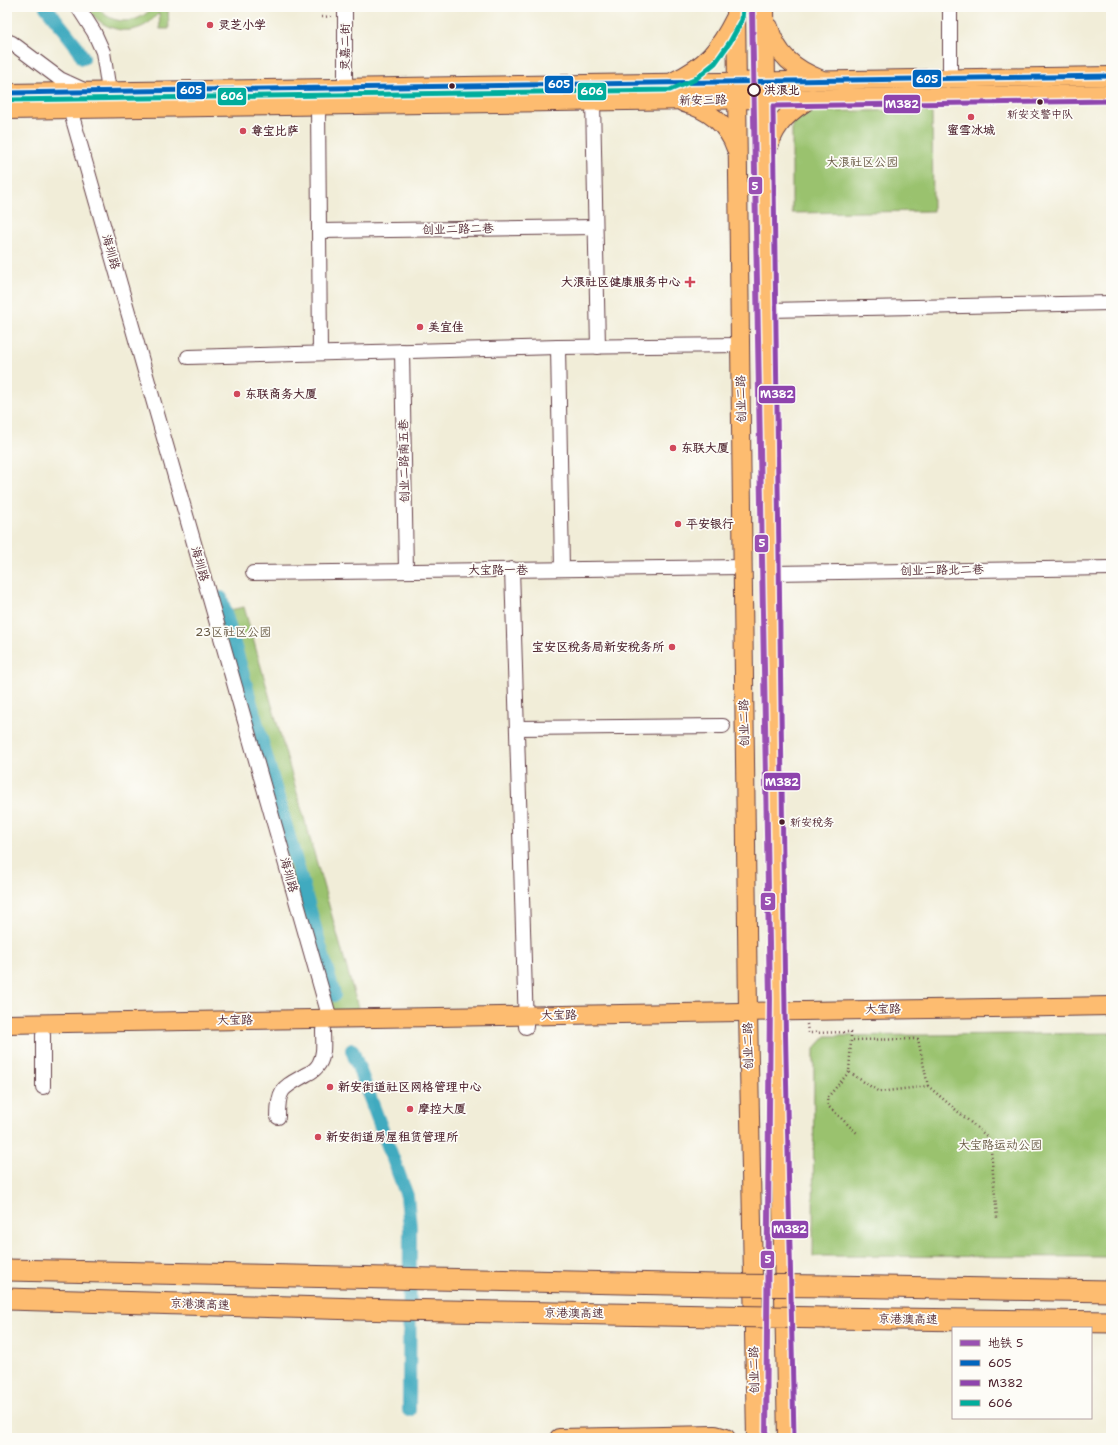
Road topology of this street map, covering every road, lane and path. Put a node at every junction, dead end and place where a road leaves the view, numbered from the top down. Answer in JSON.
{"nodes":[{"id":1,"x":78,"y":7,"type":"edge"},
{"id":2,"x":345,"y":7,"type":"edge"},
{"id":3,"x":950,"y":7,"type":"edge"},
{"id":4,"x":765,"y":11,"type":"edge"},
{"id":5,"x":736,"y":12,"type":"edge"},
{"id":6,"x":7,"y":41,"type":"edge"},
{"id":7,"x":1111,"y":76,"type":"edge"},
{"id":8,"x":950,"y":79,"type":"junction"},
{"id":9,"x":825,"y":81,"type":"junction"},
{"id":10,"x":345,"y":88,"type":"junction"},
{"id":11,"x":766,"y":90,"type":"junction"},
{"id":12,"x":109,"y":91,"type":"junction"},
{"id":13,"x":737,"y":91,"type":"junction"},
{"id":14,"x":87,"y":92,"type":"junction"},
{"id":15,"x":671,"y":92,"type":"junction"},
{"id":16,"x":7,"y":93,"type":"edge"},
{"id":17,"x":1111,"y":94,"type":"edge"},
{"id":18,"x":812,"y":98,"type":"junction"},
{"id":19,"x":594,"y":101,"type":"junction"},
{"id":20,"x":318,"y":105,"type":"junction"},
{"id":21,"x":70,"y":109,"type":"junction"},
{"id":22,"x":7,"y":110,"type":"edge"},
{"id":23,"x":767,"y":151,"type":"junction"},
{"id":24,"x":738,"y":155,"type":"junction"},
{"id":25,"x":595,"y":227,"type":"junction"},
{"id":26,"x":320,"y":231,"type":"junction"},
{"id":27,"x":1111,"y":303,"type":"edge"},
{"id":28,"x":769,"y":310,"type":"junction"},
{"id":29,"x":740,"y":345,"type":"junction"},
{"id":30,"x":598,"y":347,"type":"junction"},
{"id":31,"x":558,"y":348,"type":"junction"},
{"id":32,"x":402,"y":352,"type":"junction"},
{"id":33,"x":320,"y":353,"type":"junction"},
{"id":34,"x":188,"y":356,"type":"dead end"},
{"id":35,"x":742,"y":567,"type":"junction"},
{"id":36,"x":1111,"y":568,"type":"edge"},
{"id":37,"x":512,"y":569,"type":"junction"},
{"id":38,"x":562,"y":569,"type":"junction"},
{"id":39,"x":406,"y":570,"type":"junction"},
{"id":40,"x":253,"y":573,"type":"dead end"},
{"id":41,"x":772,"y":573,"type":"junction"},
{"id":42,"x":723,"y":726,"type":"dead end"},
{"id":43,"x":517,"y":728,"type":"junction"},
{"id":44,"x":1111,"y":1006,"type":"edge"},
{"id":45,"x":748,"y":1017,"type":"junction"},
{"id":46,"x":778,"y":1017,"type":"junction"},
{"id":47,"x":1111,"y":1018,"type":"edge"},
{"id":48,"x":526,"y":1021,"type":"junction"},
{"id":49,"x":807,"y":1022,"type":"junction"},
{"id":50,"x":7,"y":1024,"type":"edge"},
{"id":51,"x":326,"y":1024,"type":"junction"},
{"id":52,"x":43,"y":1035,"type":"junction"},
{"id":53,"x":7,"y":1036,"type":"edge"},
{"id":54,"x":851,"y":1040,"type":"junction"},
{"id":55,"x":849,"y":1072,"type":"junction"},
{"id":56,"x":928,"y":1086,"type":"junction"},
{"id":57,"x":43,"y":1087,"type":"dead end"},
{"id":58,"x":278,"y":1116,"type":"dead end"},
{"id":59,"x":856,"y":1133,"type":"dead end"},
{"id":60,"x":997,"y":1218,"type":"dead end"},
{"id":61,"x":7,"y":1270,"type":"edge"},
{"id":62,"x":1111,"y":1291,"type":"edge"},
{"id":63,"x":7,"y":1299,"type":"edge"},
{"id":64,"x":1111,"y":1322,"type":"edge"},
{"id":65,"x":560,"y":1438,"type":"edge"},
{"id":66,"x":726,"y":1438,"type":"edge"},
{"id":67,"x":756,"y":1438,"type":"edge"},
{"id":68,"x":787,"y":1438,"type":"edge"}],
"edges":[{"from":1,"to":12,"type":"street"},
{"from":2,"to":10,"type":"street","name":"灵嘉二街"},
{"from":3,"to":8,"type":"street"},
{"from":4,"to":9,"type":"main road"},
{"from":4,"to":11,"type":"main road"},
{"from":5,"to":13,"type":"main road","name":"创业二路"},
{"from":5,"to":15,"type":"main road"},
{"from":6,"to":14,"type":"street"},
{"from":7,"to":8,"type":"main road","name":"新安三路"},
{"from":8,"to":9,"type":"main road","name":"新安三路"},
{"from":9,"to":11,"type":"main road","name":"新安三路"},
{"from":10,"to":12,"type":"main road","name":"新安三路"},
{"from":10,"to":15,"type":"main road","name":"新安三路"},
{"from":11,"to":13,"type":"main road","name":"新安三路"},
{"from":11,"to":18,"type":"main road","name":"新安三路"},
{"from":11,"to":23,"type":"main road"},
{"from":12,"to":14,"type":"main road","name":"新安三路"},
{"from":13,"to":15,"type":"main road","name":"新安三路"},
{"from":13,"to":24,"type":"main road","name":"创业二路"},
{"from":14,"to":16,"type":"main road","name":"新安三路"},
{"from":15,"to":19,"type":"main road","name":"新安三路"},
{"from":15,"to":24,"type":"main road"},
{"from":17,"to":18,"type":"main road","name":"新安三路"},
{"from":18,"to":23,"type":"main road"},
{"from":19,"to":20,"type":"main road","name":"新安三路"},
{"from":19,"to":25,"type":"street"},
{"from":20,"to":21,"type":"main road","name":"新安三路"},
{"from":20,"to":26,"type":"street"},
{"from":21,"to":22,"type":"main road","name":"新安三路"},
{"from":21,"to":51,"type":"street","name":"海圳路"},
{"from":23,"to":28,"type":"main road"},
{"from":24,"to":29,"type":"main road","name":"创业二路"},
{"from":25,"to":26,"type":"street","name":"创业二路二巷"},
{"from":25,"to":30,"type":"street"},
{"from":26,"to":33,"type":"street"},
{"from":27,"to":28,"type":"street"},
{"from":28,"to":41,"type":"main road"},
{"from":29,"to":30,"type":"street"},
{"from":29,"to":35,"type":"main road","name":"创业二路"},
{"from":30,"to":31,"type":"street"},
{"from":31,"to":32,"type":"street"},
{"from":31,"to":38,"type":"street"},
{"from":32,"to":33,"type":"street"},
{"from":32,"to":39,"type":"street","name":"创业二路南五巷"},
{"from":33,"to":34,"type":"street"},
{"from":35,"to":38,"type":"street","name":"大宝路一巷"},
{"from":35,"to":45,"type":"main road","name":"创业二路"},
{"from":36,"to":41,"type":"street","name":"创业二路北二巷"},
{"from":37,"to":38,"type":"street","name":"大宝路一巷"},
{"from":37,"to":39,"type":"street","name":"大宝路一巷"},
{"from":37,"to":43,"type":"street"},
{"from":39,"to":40,"type":"street","name":"大宝路一巷"},
{"from":41,"to":46,"type":"main road"},
{"from":42,"to":43,"type":"street"},
{"from":43,"to":48,"type":"street"},
{"from":44,"to":46,"type":"main road","name":"大宝路"},
{"from":45,"to":46,"type":"main road","name":"大宝路"},
{"from":45,"to":48,"type":"main road","name":"大宝路"},
{"from":45,"to":67,"type":"main road","name":"创业二路"},
{"from":46,"to":49,"type":"main road","name":"大宝路"},
{"from":46,"to":68,"type":"main road"},
{"from":47,"to":49,"type":"main road","name":"大宝路"},
{"from":48,"to":51,"type":"main road","name":"大宝路"},
{"from":49,"to":54,"type":"path"},
{"from":50,"to":51,"type":"main road","name":"大宝路"},
{"from":51,"to":52,"type":"main road","name":"大宝路"},
{"from":51,"to":58,"type":"street","name":"海圳路"},
{"from":52,"to":53,"type":"main road","name":"大宝路"},
{"from":52,"to":57,"type":"street"},
{"from":54,"to":55,"type":"path"},
{"from":54,"to":56,"type":"path"},
{"from":55,"to":56,"type":"path"},
{"from":55,"to":59,"type":"path"},
{"from":56,"to":60,"type":"path"},
{"from":61,"to":62,"type":"highway","bridge":true},
{"from":63,"to":64,"type":"highway","name":"京港澳高速","bridge":true},
{"from":65,"to":66,"type":"main road"}]}
